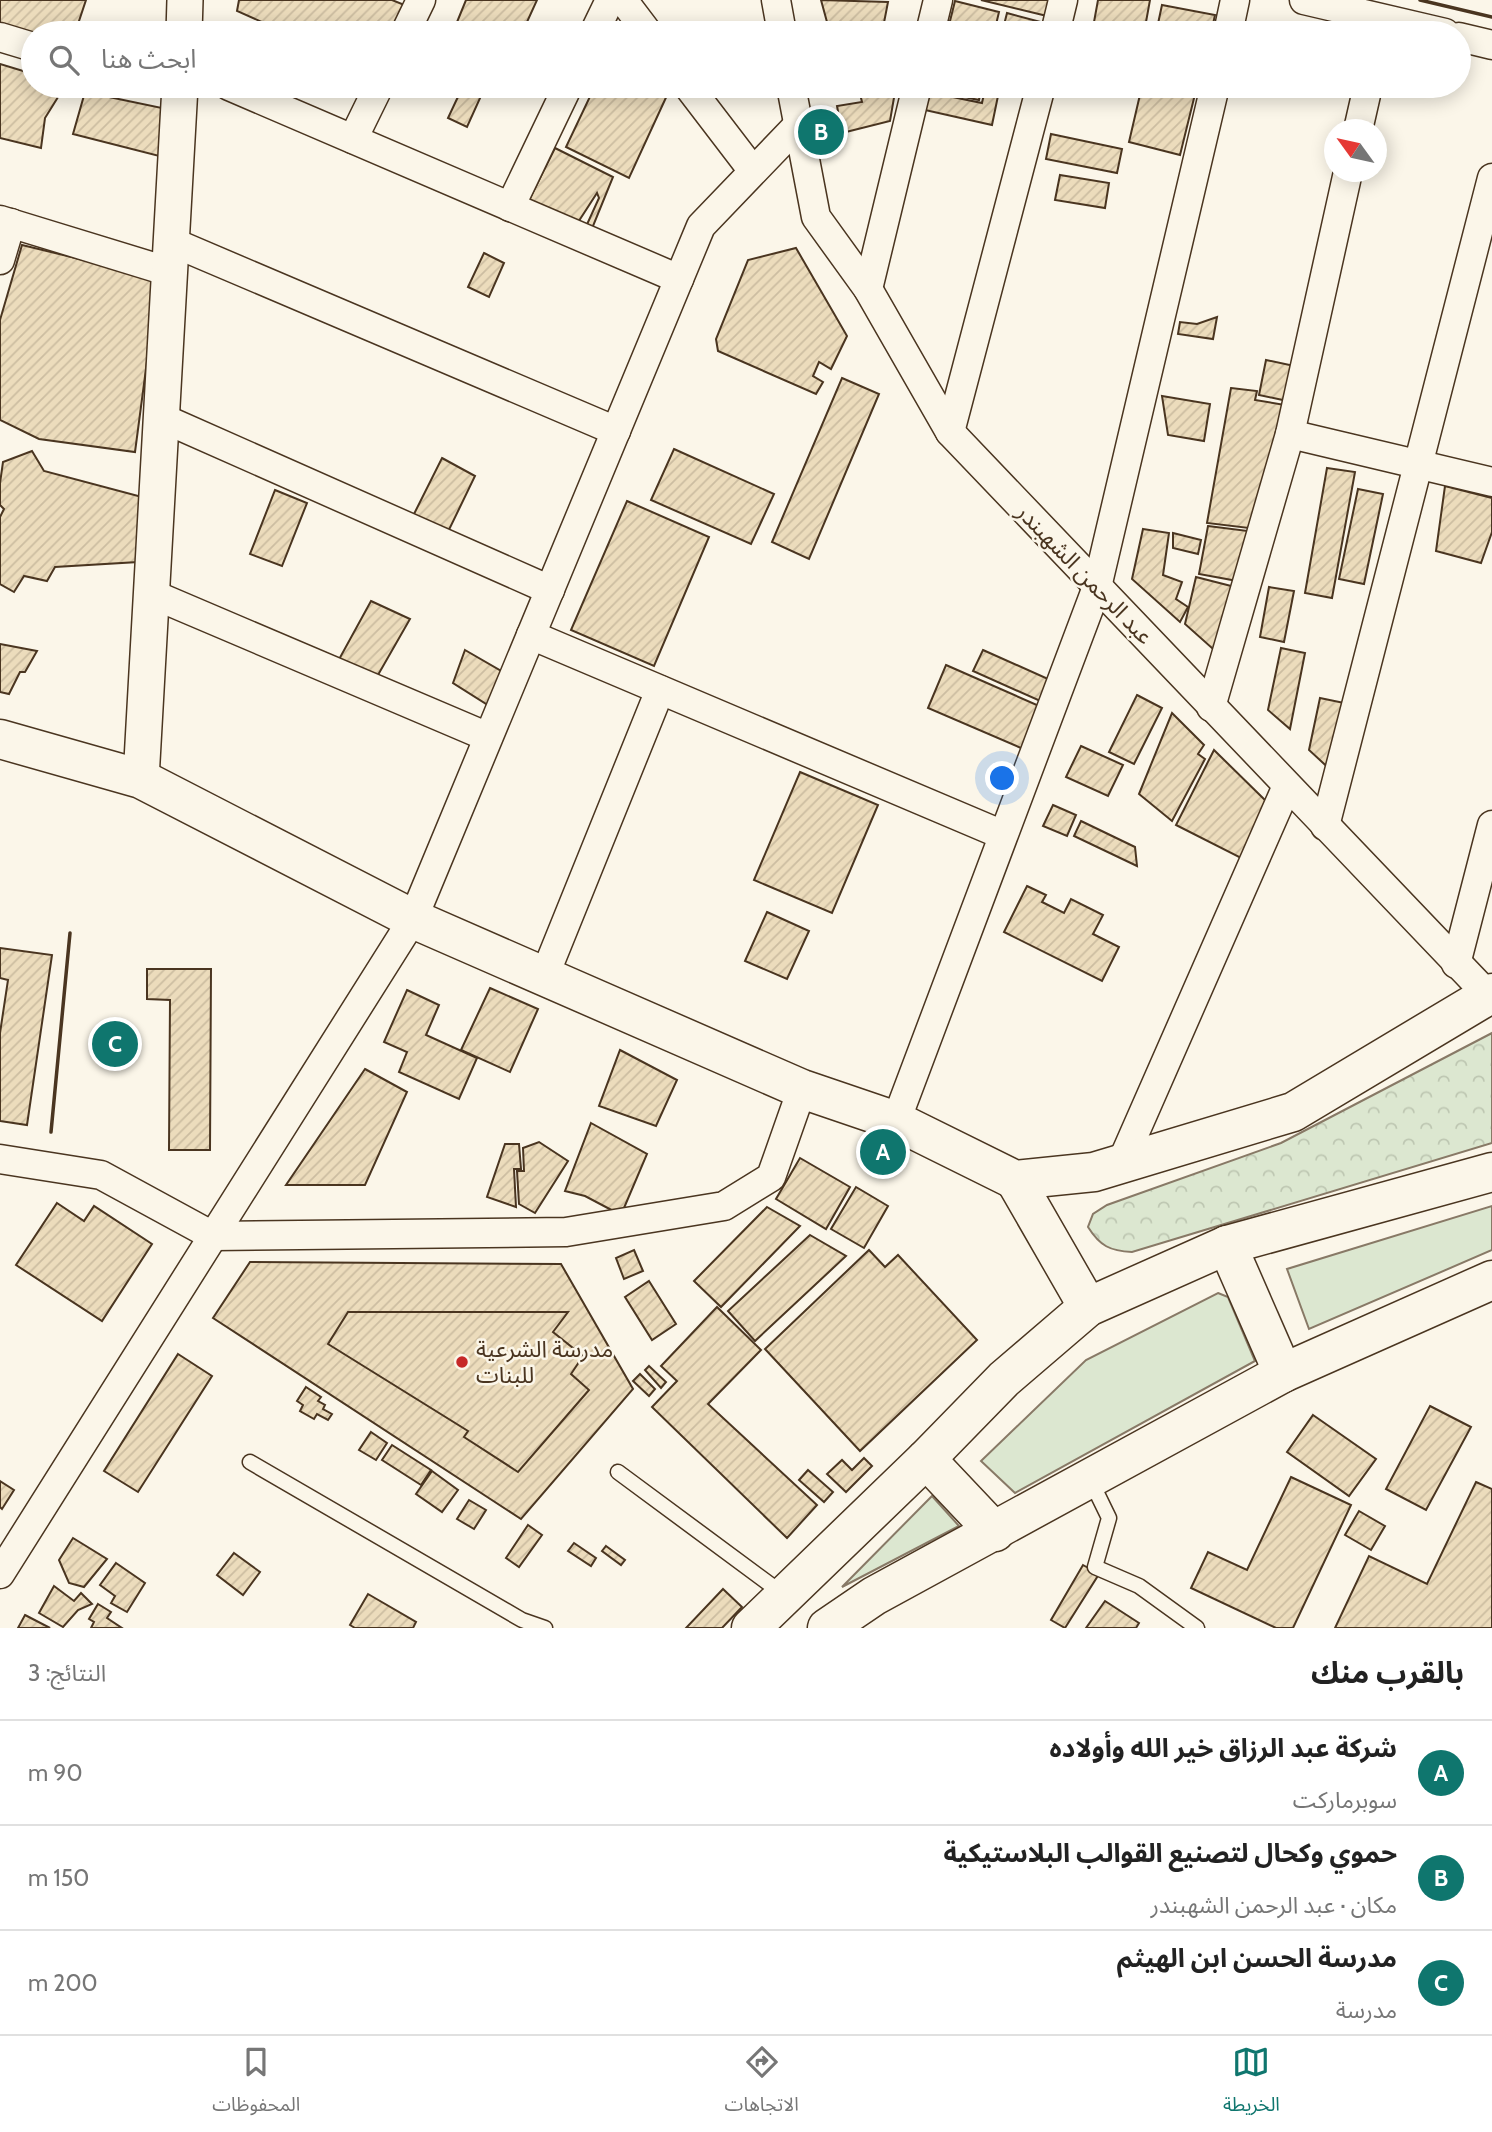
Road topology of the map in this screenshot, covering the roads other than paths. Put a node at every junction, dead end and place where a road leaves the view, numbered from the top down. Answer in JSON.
{"nodes":[{"id":1,"x":185,"y":0,"type":"edge"},
{"id":2,"x":421,"y":0,"type":"edge"},
{"id":3,"x":610,"y":0,"type":"edge"},
{"id":4,"x":623,"y":0,"type":"edge"},
{"id":5,"x":776,"y":0,"type":"edge"},
{"id":6,"x":938,"y":0,"type":"edge"},
{"id":7,"x":1063,"y":0,"type":"edge"},
{"id":8,"x":1236,"y":0,"type":"edge"},
{"id":9,"x":1304,"y":0,"type":"edge"},
{"id":10,"x":184,"y":21,"type":"edge"},
{"id":11,"x":411,"y":21,"type":"edge"},
{"id":12,"x":600,"y":21,"type":"edge"},
{"id":13,"x":639,"y":21,"type":"edge"},
{"id":14,"x":780,"y":21,"type":"edge"},
{"id":15,"x":933,"y":21,"type":"edge"},
{"id":16,"x":1058,"y":21,"type":"edge"},
{"id":17,"x":1231,"y":21,"type":"edge"},
{"id":18,"x":1366,"y":21,"type":"edge"},
{"id":19,"x":0,"y":37,"type":"edge"},
{"id":20,"x":1471,"y":40,"type":"edge"},
{"id":21,"x":21,"y":43,"type":"edge"},
{"id":22,"x":1492,"y":45,"type":"edge"},
{"id":23,"x":173,"y":98,"type":"edge"},
{"id":24,"x":257,"y":98,"type":"edge"},
{"id":25,"x":373,"y":98,"type":"edge"},
{"id":26,"x":562,"y":98,"type":"edge"},
{"id":27,"x":697,"y":98,"type":"edge"},
{"id":28,"x":793,"y":98,"type":"edge"},
{"id":29,"x":914,"y":98,"type":"edge"},
{"id":30,"x":1038,"y":98,"type":"edge"},
{"id":31,"x":1212,"y":98,"type":"edge"},
{"id":32,"x":1365,"y":98,"type":"edge"},
{"id":33,"x":1360,"y":119,"type":"edge"},
{"id":34,"x":798,"y":125,"type":"junction"},
{"id":35,"x":353,"y":139,"type":"junction"},
{"id":36,"x":753,"y":171,"type":"junction"},
{"id":37,"x":1492,"y":178,"type":"edge"},
{"id":38,"x":1347,"y":182,"type":"edge"},
{"id":39,"x":510,"y":207,"type":"junction"},
{"id":40,"x":6,"y":221,"type":"edge"},
{"id":41,"x":171,"y":257,"type":"junction"},
{"id":42,"x":0,"y":260,"type":"edge"},
{"id":43,"x":679,"y":279,"type":"junction"},
{"id":44,"x":868,"y":289,"type":"junction"},
{"id":45,"x":162,"y":418,"type":"junction"},
{"id":46,"x":616,"y":431,"type":"junction"},
{"id":47,"x":950,"y":432,"type":"junction"},
{"id":48,"x":1290,"y":434,"type":"junction"},
{"id":49,"x":1417,"y":464,"type":"junction"},
{"id":50,"x":1492,"y":482,"type":"edge"},
{"id":51,"x":1097,"y":587,"type":"junction"},
{"id":52,"x":550,"y":590,"type":"junction"},
{"id":53,"x":152,"y":594,"type":"junction"},
{"id":54,"x":531,"y":635,"type":"junction"},
{"id":55,"x":660,"y":690,"type":"junction"},
{"id":56,"x":1211,"y":707,"type":"junction"},
{"id":57,"x":488,"y":737,"type":"junction"},
{"id":58,"x":0,"y":739,"type":"edge"},
{"id":59,"x":141,"y":779,"type":"junction"},
{"id":60,"x":1287,"y":786,"type":"junction"},
{"id":61,"x":1492,"y":825,"type":"edge"},
{"id":62,"x":1325,"y":826,"type":"junction"},
{"id":63,"x":1003,"y":835,"type":"junction"},
{"id":64,"x":413,"y":919,"type":"junction"},
{"id":65,"x":1456,"y":964,"type":"junction"},
{"id":66,"x":544,"y":977,"type":"junction"},
{"id":67,"x":1490,"y":994,"type":"edge"},
{"id":68,"x":802,"y":1089,"type":"junction"},
{"id":69,"x":895,"y":1121,"type":"junction"},
{"id":70,"x":0,"y":1160,"type":"edge"},
{"id":71,"x":1121,"y":1164,"type":"junction"},
{"id":72,"x":1492,"y":1172,"type":"edge"},
{"id":73,"x":1015,"y":1180,"type":"junction"},
{"id":74,"x":213,"y":1236,"type":"junction"},
{"id":75,"x":1227,"y":1245,"type":"junction"},
{"id":76,"x":1492,"y":1280,"type":"edge"},
{"id":77,"x":1088,"y":1307,"type":"junction"},
{"id":78,"x":1283,"y":1373,"type":"junction"},
{"id":79,"x":926,"y":1459,"type":"junction"},
{"id":80,"x":250,"y":1462,"type":"dead end"},
{"id":81,"x":618,"y":1472,"type":"dead end"},
{"id":82,"x":1091,"y":1481,"type":"junction"},
{"id":83,"x":995,"y":1532,"type":"junction"},
{"id":84,"x":0,"y":1574,"type":"edge"},
{"id":85,"x":793,"y":1585,"type":"junction"},
{"id":86,"x":832,"y":1624,"type":"edge"},
{"id":87,"x":545,"y":1628,"type":"edge"},
{"id":88,"x":751,"y":1628,"type":"edge"},
{"id":89,"x":1197,"y":1628,"type":"edge"}],
"edges":[{"from":1,"to":10,"type":"street"},
{"from":2,"to":11,"type":"street"},
{"from":3,"to":12,"type":"street"},
{"from":4,"to":13,"type":"street"},
{"from":5,"to":14,"type":"street"},
{"from":6,"to":15,"type":"street"},
{"from":7,"to":16,"type":"street"},
{"from":8,"to":17,"type":"street"},
{"from":9,"to":18,"type":"street"},
{"from":19,"to":21,"type":"street"},
{"from":20,"to":22,"type":"street"},
{"from":23,"to":41,"type":"street"},
{"from":24,"to":35,"type":"street"},
{"from":25,"to":35,"type":"street"},
{"from":26,"to":39,"type":"street"},
{"from":27,"to":36,"type":"street"},
{"from":28,"to":34,"type":"street","name":"عبد الرحمن الشهبندر"},
{"from":29,"to":44,"type":"street"},
{"from":30,"to":47,"type":"street"},
{"from":31,"to":51,"type":"street"},
{"from":32,"to":33,"type":"street"},
{"from":34,"to":36,"type":"street"},
{"from":34,"to":44,"type":"street","name":"عبد الرحمن الشهبندر"},
{"from":35,"to":39,"type":"street"},
{"from":36,"to":43,"type":"street"},
{"from":37,"to":49,"type":"street"},
{"from":38,"to":48,"type":"street"},
{"from":39,"to":43,"type":"street"},
{"from":40,"to":41,"type":"street"},
{"from":40,"to":42,"type":"street"},
{"from":41,"to":45,"type":"street"},
{"from":41,"to":46,"type":"street"},
{"from":43,"to":46,"type":"street"},
{"from":44,"to":47,"type":"street","name":"عبد الرحمن الشهبندر"},
{"from":45,"to":52,"type":"street"},
{"from":45,"to":53,"type":"street"},
{"from":46,"to":52,"type":"street"},
{"from":47,"to":51,"type":"street","name":"عبد الرحمن الشهبندر"},
{"from":48,"to":49,"type":"street"},
{"from":48,"to":56,"type":"street"},
{"from":49,"to":50,"type":"street"},
{"from":49,"to":62,"type":"street"},
{"from":51,"to":56,"type":"street","name":"عبد الرحمن الشهبندر"},
{"from":51,"to":63,"type":"street"},
{"from":52,"to":54,"type":"street"},
{"from":53,"to":57,"type":"street"},
{"from":53,"to":59,"type":"street"},
{"from":54,"to":55,"type":"street"},
{"from":54,"to":57,"type":"street"},
{"from":55,"to":63,"type":"street"},
{"from":55,"to":66,"type":"street"},
{"from":56,"to":60,"type":"street","name":"عبد الرحمن الشهبندر"},
{"from":57,"to":64,"type":"street"},
{"from":58,"to":59,"type":"main road"},
{"from":59,"to":64,"type":"main road"},
{"from":60,"to":62,"type":"street","name":"عبد الرحمن الشهبندر"},
{"from":60,"to":71,"type":"street"},
{"from":61,"to":65,"type":"street"},
{"from":62,"to":65,"type":"street","name":"عبد الرحمن الشهبندر"},
{"from":63,"to":69,"type":"street"},
{"from":64,"to":66,"type":"main road"},
{"from":64,"to":74,"type":"street"},
{"from":65,"to":67,"type":"street","name":"عبد الرحمن الشهبندر"},
{"from":66,"to":68,"type":"main road"},
{"from":67,"to":71,"type":"main road"},
{"from":68,"to":69,"type":"main road"},
{"from":68,"to":74,"type":"street"},
{"from":69,"to":73,"type":"main road"},
{"from":70,"to":74,"type":"street"},
{"from":71,"to":73,"type":"main road"},
{"from":72,"to":75,"type":"main road"},
{"from":73,"to":77,"type":"main road"},
{"from":74,"to":84,"type":"street"},
{"from":75,"to":77,"type":"main road"},
{"from":75,"to":78,"type":"main road"},
{"from":76,"to":78,"type":"main road"},
{"from":77,"to":79,"type":"main road"},
{"from":78,"to":82,"type":"main road"},
{"from":79,"to":83,"type":"main road"},
{"from":79,"to":85,"type":"main road"},
{"from":80,"to":87,"type":"lane"},
{"from":81,"to":85,"type":"lane"},
{"from":82,"to":83,"type":"main road"},
{"from":82,"to":89,"type":"lane"},
{"from":83,"to":86,"type":"main road"},
{"from":85,"to":86,"type":"main road"},
{"from":85,"to":88,"type":"main road"}]}
